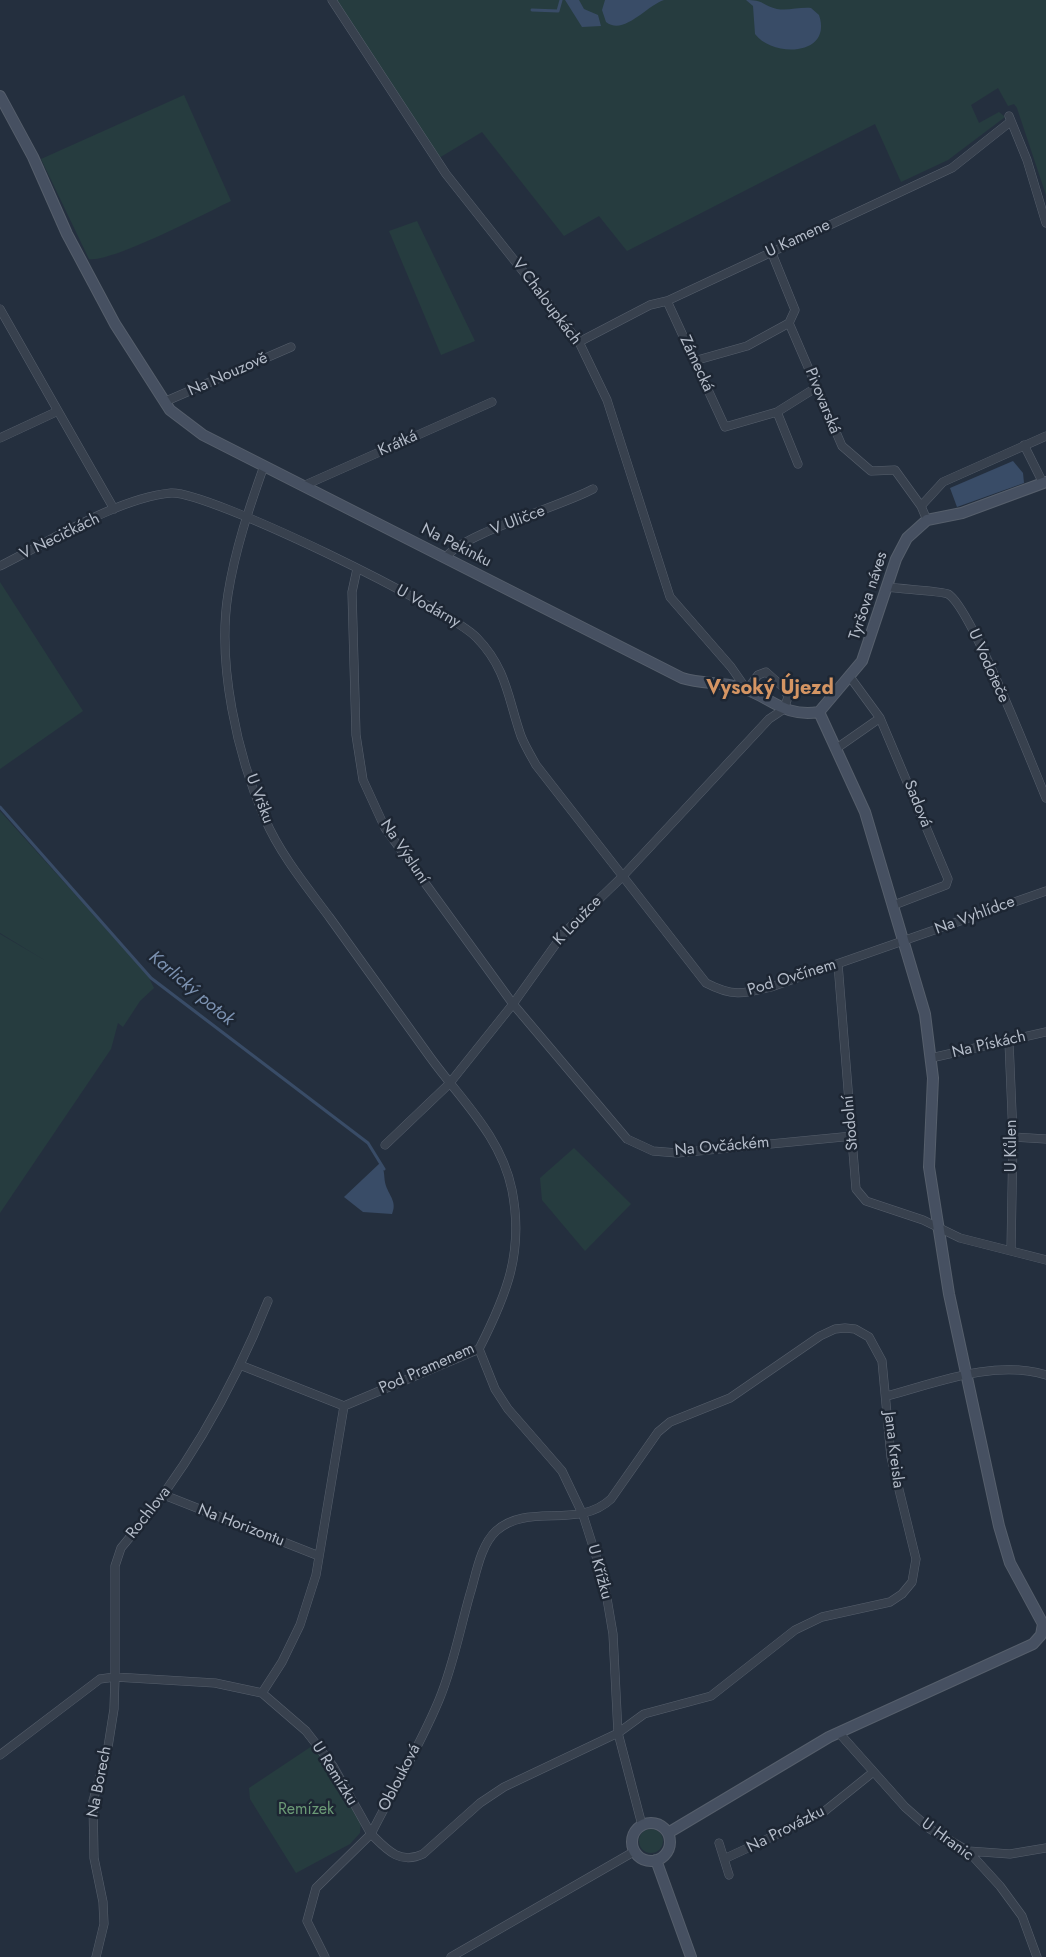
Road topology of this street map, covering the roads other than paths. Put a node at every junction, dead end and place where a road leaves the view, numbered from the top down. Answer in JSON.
{"nodes":[{"id":1,"x":332,"y":0,"type":"edge"},
{"id":2,"x":0,"y":96,"type":"edge"},
{"id":3,"x":1044,"y":212,"type":"edge"},
{"id":4,"x":1046,"y":223,"type":"edge"},
{"id":5,"x":771,"y":251,"type":"junction"},
{"id":6,"x":667,"y":301,"type":"junction"},
{"id":7,"x":0,"y":309,"type":"edge"},
{"id":8,"x":789,"y":323,"type":"junction"},
{"id":9,"x":579,"y":342,"type":"junction"},
{"id":10,"x":291,"y":347,"type":"dead end"},
{"id":11,"x":694,"y":361,"type":"junction"},
{"id":12,"x":816,"y":387,"type":"junction"},
{"id":13,"x":164,"y":402,"type":"junction"},
{"id":14,"x":492,"y":402,"type":"dead end"},
{"id":15,"x":58,"y":411,"type":"junction"},
{"id":16,"x":777,"y":412,"type":"junction"},
{"id":17,"x":1046,"y":436,"type":"edge"},
{"id":18,"x":0,"y":438,"type":"edge"},
{"id":19,"x":1024,"y":445,"type":"junction"},
{"id":20,"x":798,"y":464,"type":"dead end"},
{"id":21,"x":264,"y":466,"type":"junction"},
{"id":22,"x":1045,"y":483,"type":"edge"},
{"id":23,"x":303,"y":486,"type":"junction"},
{"id":24,"x":593,"y":489,"type":"dead end"},
{"id":25,"x":921,"y":506,"type":"junction"},
{"id":26,"x":114,"y":509,"type":"junction"},
{"id":27,"x":245,"y":516,"type":"junction"},
{"id":28,"x":927,"y":520,"type":"junction"},
{"id":29,"x":446,"y":557,"type":"junction"},
{"id":30,"x":0,"y":566,"type":"edge"},
{"id":31,"x":357,"y":569,"type":"junction"},
{"id":32,"x":888,"y":588,"type":"junction"},
{"id":33,"x":850,"y":677,"type":"junction"},
{"id":34,"x":747,"y":690,"type":"junction"},
{"id":35,"x":784,"y":709,"type":"junction"},
{"id":36,"x":819,"y":712,"type":"junction"},
{"id":37,"x":880,"y":718,"type":"junction"},
{"id":38,"x":837,"y":748,"type":"junction"},
{"id":39,"x":1046,"y":797,"type":"edge"},
{"id":40,"x":622,"y":878,"type":"junction"},
{"id":41,"x":1046,"y":891,"type":"edge"},
{"id":42,"x":894,"y":905,"type":"junction"},
{"id":43,"x":904,"y":941,"type":"junction"},
{"id":44,"x":838,"y":964,"type":"junction"},
{"id":45,"x":513,"y":1004,"type":"junction"},
{"id":46,"x":1046,"y":1032,"type":"edge"},
{"id":47,"x":1009,"y":1042,"type":"junction"},
{"id":48,"x":931,"y":1058,"type":"junction"},
{"id":49,"x":449,"y":1084,"type":"junction"},
{"id":50,"x":853,"y":1136,"type":"junction"},
{"id":51,"x":1013,"y":1137,"type":"junction"},
{"id":52,"x":1046,"y":1139,"type":"edge"},
{"id":53,"x":385,"y":1145,"type":"dead end"},
{"id":54,"x":939,"y":1227,"type":"junction"},
{"id":55,"x":1011,"y":1250,"type":"junction"},
{"id":56,"x":1046,"y":1260,"type":"edge"},
{"id":57,"x":268,"y":1301,"type":"dead end"},
{"id":58,"x":478,"y":1349,"type":"junction"},
{"id":59,"x":240,"y":1365,"type":"junction"},
{"id":60,"x":965,"y":1375,"type":"junction"},
{"id":61,"x":1046,"y":1375,"type":"edge"},
{"id":62,"x":887,"y":1396,"type":"junction"},
{"id":63,"x":344,"y":1406,"type":"junction"},
{"id":64,"x":164,"y":1495,"type":"junction"},
{"id":65,"x":583,"y":1515,"type":"junction"},
{"id":66,"x":319,"y":1556,"type":"junction"},
{"id":67,"x":115,"y":1677,"type":"junction"},
{"id":68,"x":262,"y":1693,"type":"junction"},
{"id":69,"x":618,"y":1733,"type":"junction"},
{"id":70,"x":840,"y":1734,"type":"junction"},
{"id":71,"x":0,"y":1755,"type":"edge"},
{"id":72,"x":872,"y":1773,"type":"junction"},
{"id":73,"x":642,"y":1825,"type":"junction"},
{"id":74,"x":668,"y":1833,"type":"junction"},
{"id":75,"x":371,"y":1834,"type":"junction"},
{"id":76,"x":719,"y":1843,"type":"dead end"},
{"id":77,"x":1046,"y":1848,"type":"edge"},
{"id":78,"x":635,"y":1851,"type":"junction"},
{"id":79,"x":968,"y":1851,"type":"junction"},
{"id":80,"x":724,"y":1859,"type":"junction"},
{"id":81,"x":656,"y":1860,"type":"junction"},
{"id":82,"x":729,"y":1875,"type":"dead end"},
{"id":83,"x":96,"y":1957,"type":"edge"},
{"id":84,"x":325,"y":1957,"type":"edge"},
{"id":85,"x":451,"y":1957,"type":"edge"},
{"id":86,"x":691,"y":1957,"type":"edge"},
{"id":87,"x":1037,"y":1957,"type":"edge"}],
"edges":[{"from":1,"to":9,"type":"street","name":"V Chaloupkách"},
{"from":2,"to":13,"type":"street","name":"Na Pekinku"},
{"from":3,"to":4,"type":"street"},
{"from":3,"to":5,"type":"street","name":"U Kamene"},
{"from":5,"to":6,"type":"street","name":"U Kamene"},
{"from":5,"to":8,"type":"street","name":"Pivovarská"},
{"from":6,"to":9,"type":"street","name":"U Kamene"},
{"from":6,"to":11,"type":"street","name":"Zámecká"},
{"from":7,"to":15,"type":"street","name":"V Necičkách"},
{"from":8,"to":11,"type":"street"},
{"from":8,"to":12,"type":"street","name":"Pivovarská"},
{"from":9,"to":34,"type":"street","name":"V Chaloupkách"},
{"from":10,"to":13,"type":"street","name":"Na Nouzově"},
{"from":11,"to":16,"type":"street","name":"Zámecká"},
{"from":12,"to":16,"type":"street"},
{"from":12,"to":25,"type":"street","name":"Pivovarská"},
{"from":13,"to":21,"type":"street","name":"Na Pekinku"},
{"from":14,"to":23,"type":"street","name":"Krátká"},
{"from":15,"to":18,"type":"street"},
{"from":15,"to":26,"type":"street","name":"V Necičkách"},
{"from":16,"to":20,"type":"street"},
{"from":17,"to":19,"type":"street"},
{"from":19,"to":22,"type":"street"},
{"from":19,"to":25,"type":"street"},
{"from":21,"to":23,"type":"street","name":"Na Pekinku"},
{"from":21,"to":27,"type":"street","name":"U Vršku"},
{"from":22,"to":28,"type":"street"},
{"from":23,"to":29,"type":"street","name":"Na Pekinku"},
{"from":24,"to":29,"type":"street","name":"V Uličce"},
{"from":25,"to":28,"type":"street"},
{"from":26,"to":27,"type":"street","name":"U Vodárny"},
{"from":26,"to":30,"type":"street","name":"V Necičkách"},
{"from":27,"to":31,"type":"street","name":"U Vodárny"},
{"from":27,"to":49,"type":"street","name":"U Vršku"},
{"from":28,"to":32,"type":"street","name":"Tyršova náves"},
{"from":29,"to":34,"type":"street","name":"Na Pekinku"},
{"from":31,"to":40,"type":"street","name":"U Vodárny"},
{"from":31,"to":45,"type":"street","name":"Na Výsluní"},
{"from":32,"to":33,"type":"street","name":"Tyršova náves"},
{"from":32,"to":39,"type":"street","name":"U Vodoteče"},
{"from":33,"to":36,"type":"street","name":"Tyršova náves"},
{"from":33,"to":37,"type":"street","name":"Sadová"},
{"from":34,"to":35,"type":"street","name":"Na Pekinku"},
{"from":34,"to":35,"type":"street"},
{"from":35,"to":36,"type":"street","name":"Na Pekinku"},
{"from":35,"to":40,"type":"street","name":"K Loužce"},
{"from":36,"to":38,"type":"street"},
{"from":37,"to":38,"type":"street"},
{"from":37,"to":42,"type":"street","name":"Sadová"},
{"from":38,"to":42,"type":"street"},
{"from":40,"to":44,"type":"street","name":"Pod Ovčínem"},
{"from":40,"to":45,"type":"street","name":"K Loužce"},
{"from":41,"to":43,"type":"street","name":"Na Vyhlídce"},
{"from":42,"to":43,"type":"street"},
{"from":43,"to":44,"type":"street","name":"Pod Ovčínem"},
{"from":43,"to":48,"type":"street"},
{"from":44,"to":50,"type":"street","name":"Stodolní"},
{"from":45,"to":49,"type":"street","name":"K Loužce"},
{"from":45,"to":50,"type":"street","name":"Na Ovčáckém"},
{"from":46,"to":47,"type":"street","name":"Na Pískách"},
{"from":47,"to":48,"type":"street","name":"Na Pískách"},
{"from":47,"to":51,"type":"street","name":"U Kůlen"},
{"from":48,"to":54,"type":"street"},
{"from":49,"to":53,"type":"street","name":"K Loužce"},
{"from":49,"to":58,"type":"street","name":"Pod Pramenem"},
{"from":50,"to":54,"type":"street","name":"Stodolní"},
{"from":51,"to":52,"type":"street"},
{"from":51,"to":55,"type":"street","name":"U Kůlen"},
{"from":54,"to":55,"type":"street"},
{"from":54,"to":60,"type":"street"},
{"from":55,"to":56,"type":"street"},
{"from":57,"to":59,"type":"street","name":"Rochlova"},
{"from":58,"to":63,"type":"street","name":"Pod Pramenem"},
{"from":58,"to":65,"type":"street","name":"U Křížku"},
{"from":59,"to":63,"type":"street"},
{"from":59,"to":64,"type":"street","name":"Rochlova"},
{"from":60,"to":61,"type":"street"},
{"from":60,"to":62,"type":"street"},
{"from":60,"to":70,"type":"street"},
{"from":62,"to":65,"type":"street","name":"Jana Kreisla"},
{"from":62,"to":69,"type":"street","name":"Jana Kreisla"},
{"from":63,"to":66,"type":"street"},
{"from":64,"to":66,"type":"street","name":"Na Horizontu"},
{"from":64,"to":67,"type":"street","name":"Rochlova"},
{"from":65,"to":69,"type":"street","name":"U Křížku"},
{"from":65,"to":75,"type":"street","name":"Oblouková"},
{"from":66,"to":68,"type":"street"},
{"from":67,"to":68,"type":"street","name":"U Remízku"},
{"from":67,"to":71,"type":"street"},
{"from":67,"to":83,"type":"street","name":"Na Borech"},
{"from":68,"to":75,"type":"street","name":"U Remízku"},
{"from":69,"to":73,"type":"street","name":"U Křížku"},
{"from":69,"to":75,"type":"street"},
{"from":70,"to":72,"type":"street","name":"U Hranic"},
{"from":70,"to":74,"type":"street"},
{"from":72,"to":79,"type":"street","name":"U Hranic"},
{"from":72,"to":80,"type":"street","name":"Na Provázku"},
{"from":73,"to":74,"type":"street"},
{"from":73,"to":78,"type":"street"},
{"from":74,"to":81,"type":"street"},
{"from":75,"to":84,"type":"street"},
{"from":76,"to":80,"type":"street","name":"Na Provázku"},
{"from":77,"to":79,"type":"street"},
{"from":78,"to":81,"type":"street"},
{"from":78,"to":85,"type":"street"},
{"from":79,"to":87,"type":"street","name":"U Hranic"},
{"from":80,"to":82,"type":"street","name":"Na Provázku"},
{"from":81,"to":86,"type":"street"}]}
